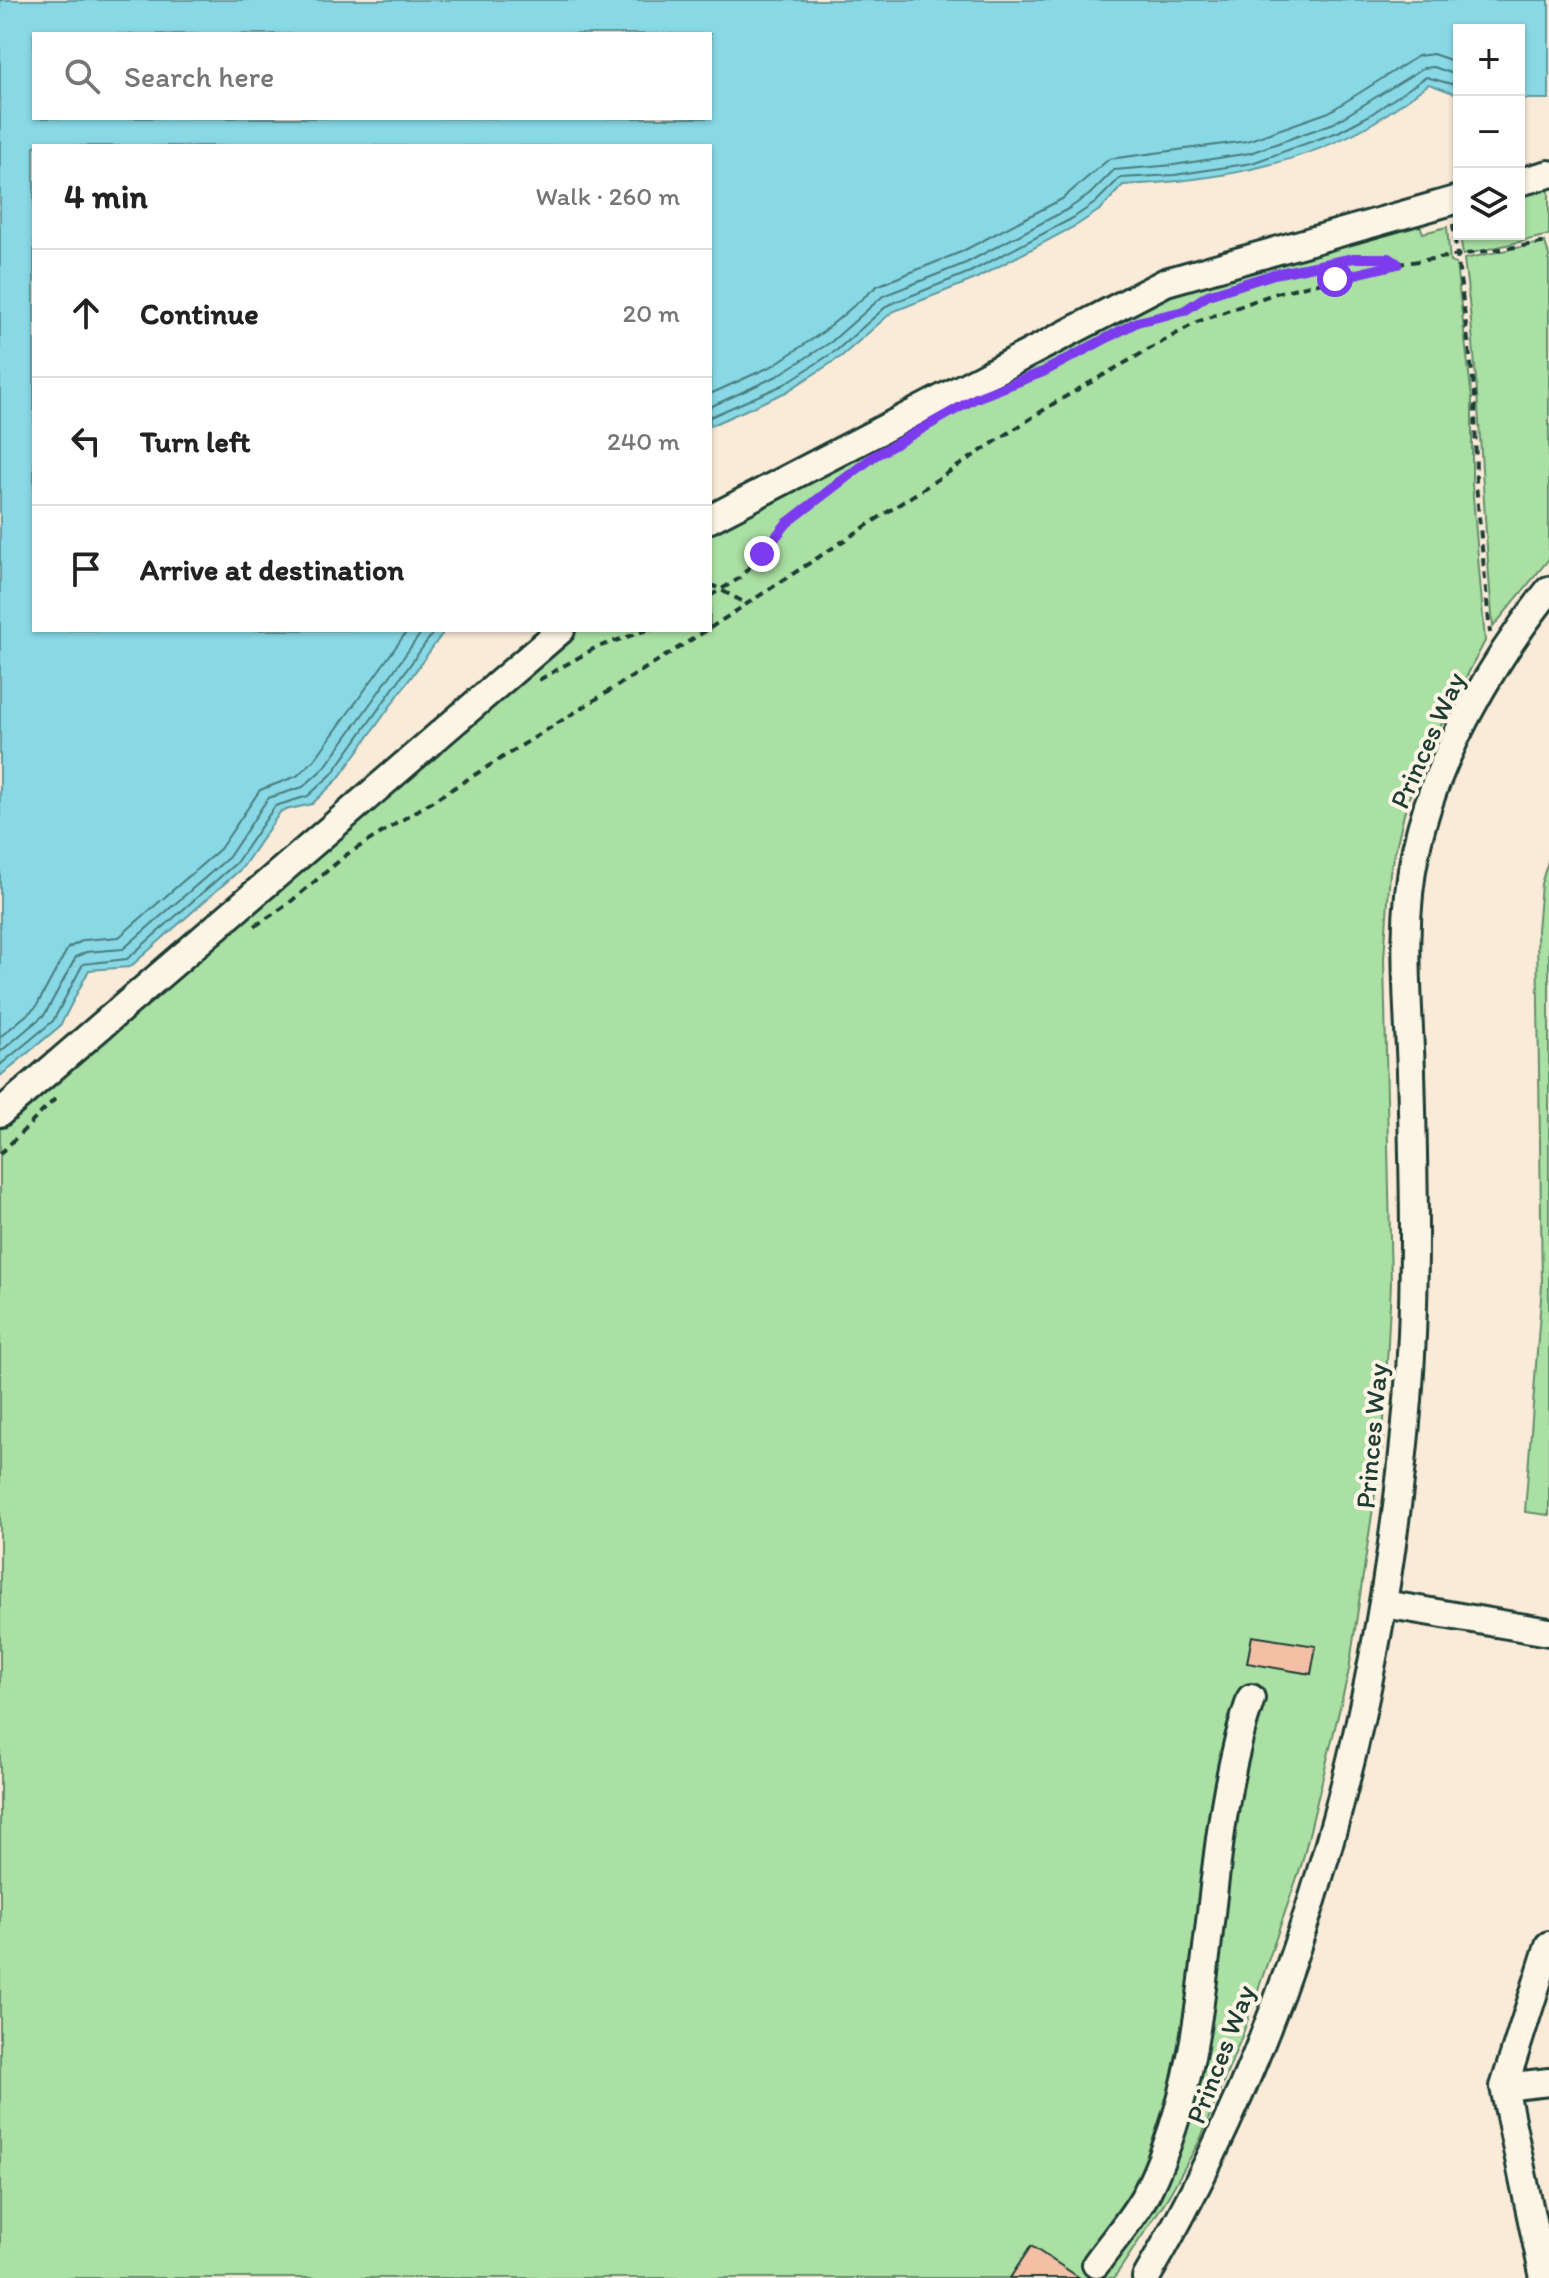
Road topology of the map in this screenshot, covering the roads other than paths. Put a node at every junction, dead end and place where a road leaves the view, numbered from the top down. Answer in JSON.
{"nodes":[{"id":1,"x":1549,"y":174,"type":"edge"},
{"id":2,"x":1525,"y":180,"type":"edge"},
{"id":3,"x":1453,"y":201,"type":"edge"},
{"id":4,"x":712,"y":518,"type":"edge"},
{"id":5,"x":1549,"y":590,"type":"edge"},
{"id":6,"x":559,"y":632,"type":"edge"},
{"id":7,"x":0,"y":1113,"type":"edge"},
{"id":8,"x":1384,"y":1604,"type":"junction"},
{"id":9,"x":1549,"y":1632,"type":"edge"},
{"id":10,"x":1251,"y":1698,"type":"dead end"},
{"id":11,"x":1549,"y":1945,"type":"edge"},
{"id":12,"x":1549,"y":2082,"type":"edge"},
{"id":13,"x":1504,"y":2087,"type":"junction"},
{"id":14,"x":1148,"y":2191,"type":"junction"},
{"id":15,"x":1187,"y":2210,"type":"junction"},
{"id":16,"x":1096,"y":2264,"type":"dead end"},
{"id":17,"x":1146,"y":2278,"type":"edge"},
{"id":18,"x":1544,"y":2278,"type":"edge"}],
"edges":[{"from":1,"to":2,"type":"street"},
{"from":3,"to":4,"type":"street"},
{"from":5,"to":8,"type":"street","name":"Princes Way"},
{"from":6,"to":7,"type":"street"},
{"from":8,"to":9,"type":"street"},
{"from":8,"to":15,"type":"street","name":"Princes Way"},
{"from":10,"to":14,"type":"street"},
{"from":11,"to":13,"type":"street"},
{"from":12,"to":13,"type":"street"},
{"from":13,"to":18,"type":"street"},
{"from":14,"to":15,"type":"street"},
{"from":14,"to":16,"type":"street"},
{"from":15,"to":17,"type":"street","name":"Princes Way"}]}
